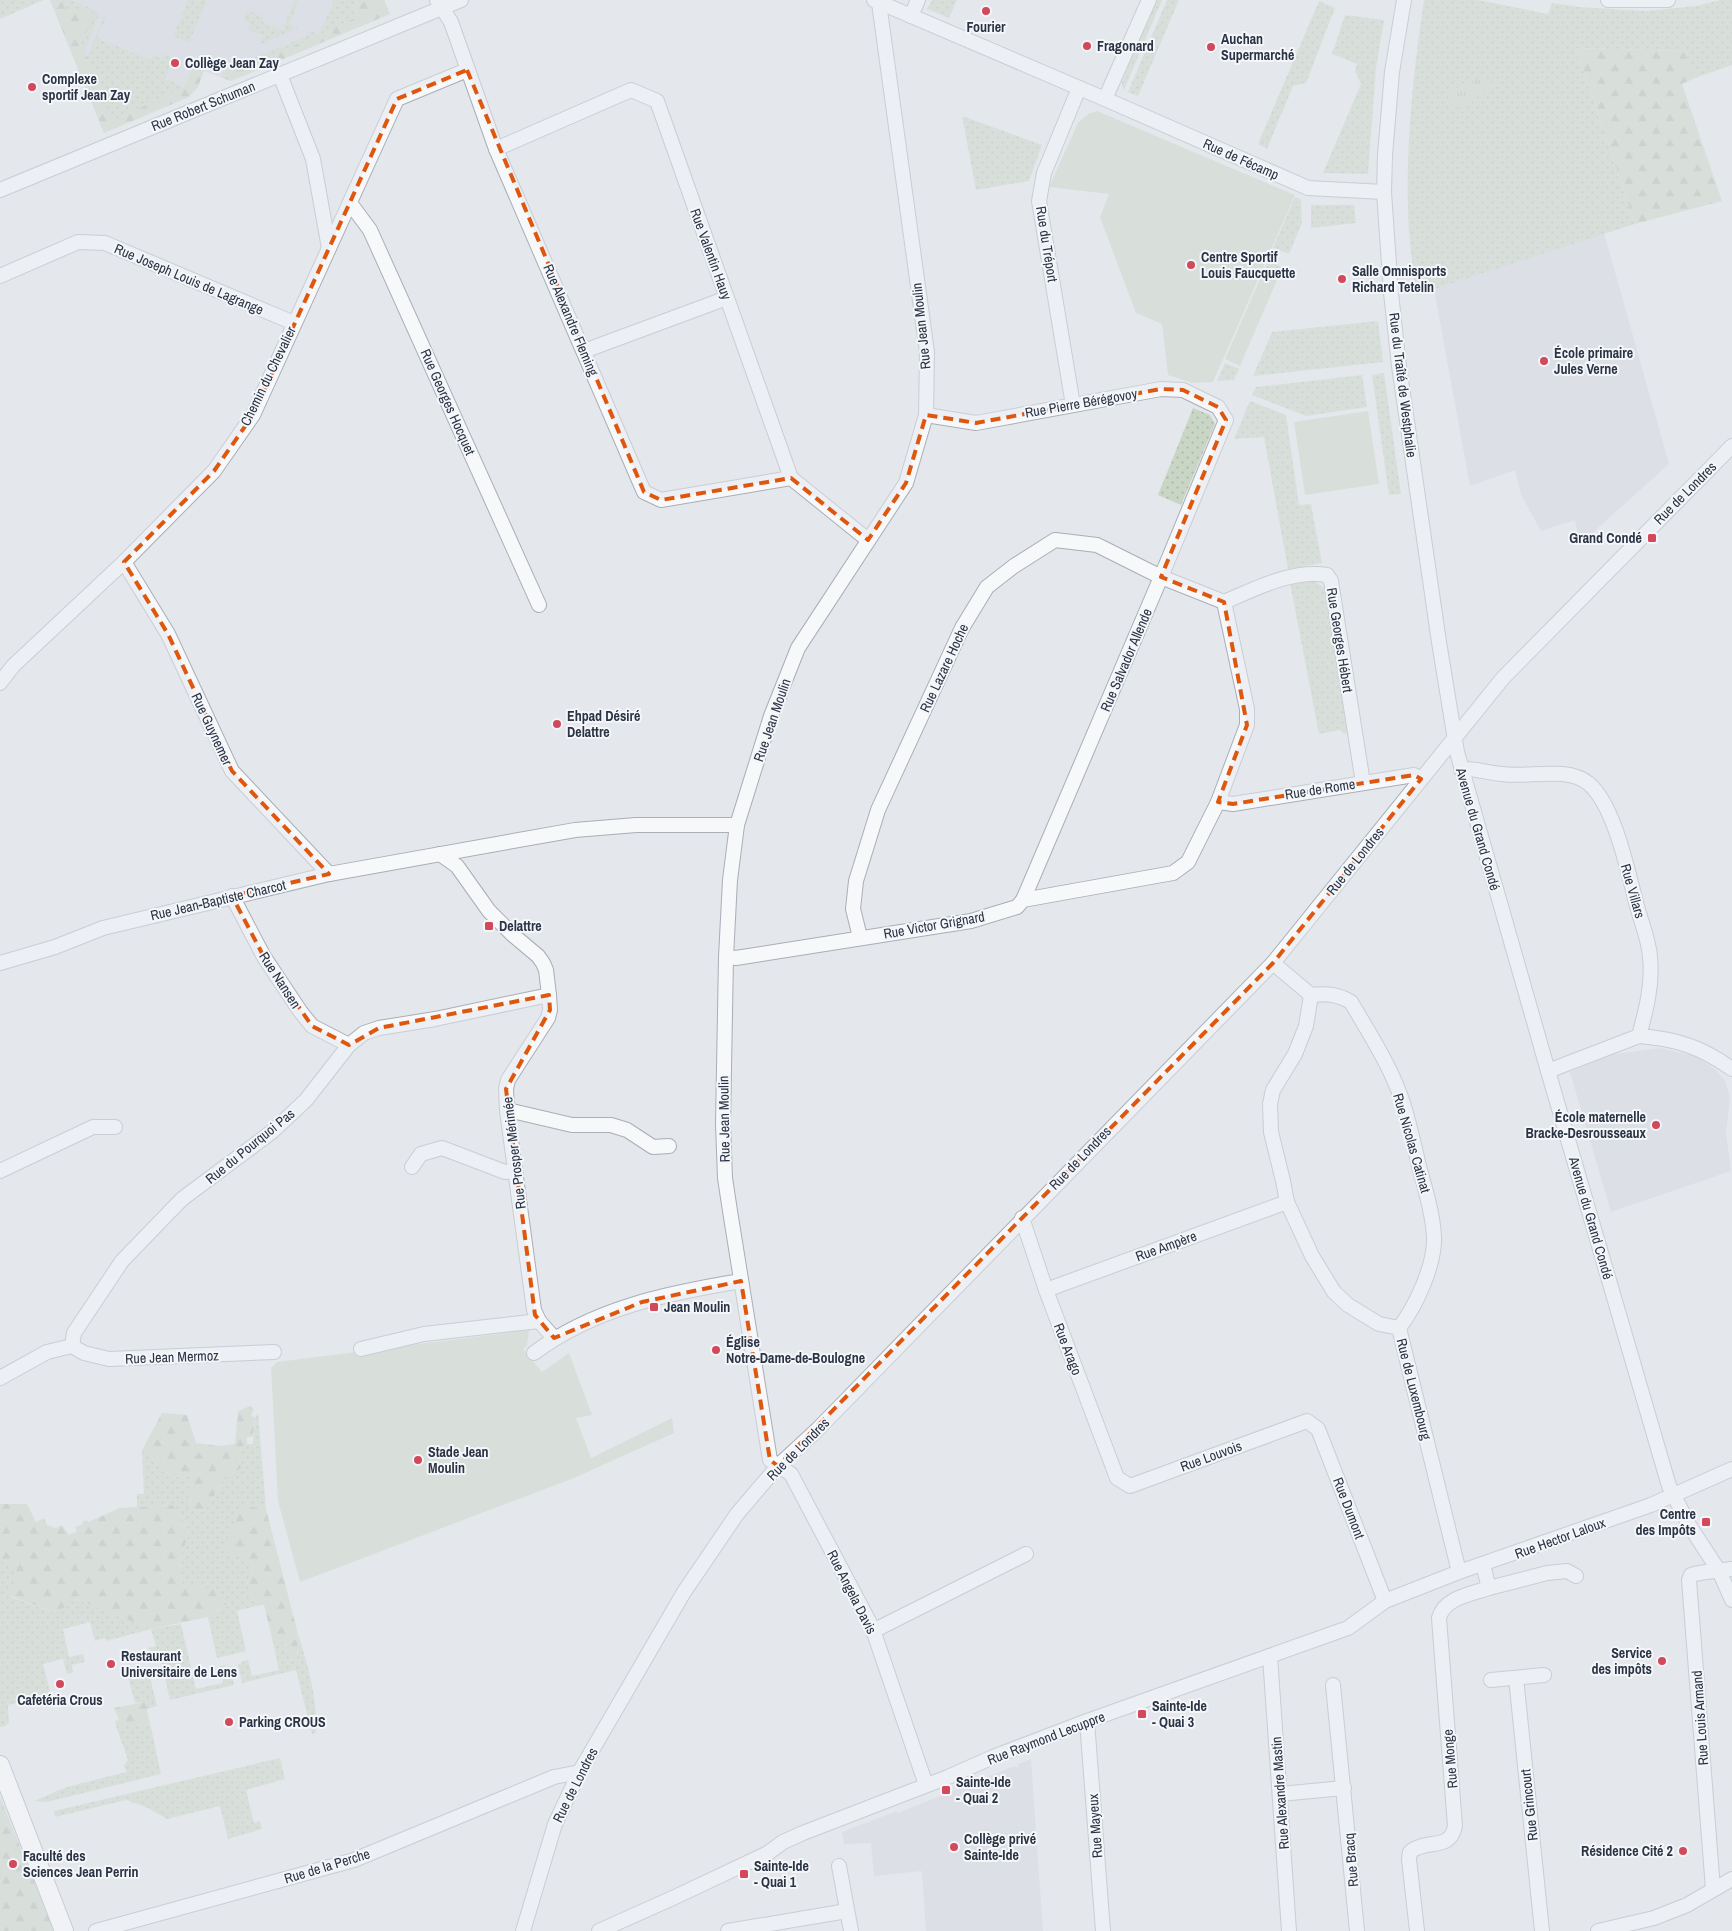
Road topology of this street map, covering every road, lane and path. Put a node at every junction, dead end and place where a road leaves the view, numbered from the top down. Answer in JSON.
{"nodes":[{"id":1,"x":461,"y":0,"type":"edge"},
{"id":2,"x":918,"y":0,"type":"edge"},
{"id":3,"x":1149,"y":0,"type":"edge"},
{"id":4,"x":1404,"y":0,"type":"edge"},
{"id":5,"x":1608,"y":0,"type":"edge"},
{"id":6,"x":1668,"y":0,"type":"edge"},
{"id":7,"x":876,"y":1,"type":"edge"},
{"id":8,"x":439,"y":4,"type":"edge"},
{"id":9,"x":911,"y":16,"type":"junction"},
{"id":10,"x":467,"y":70,"type":"junction"},
{"id":11,"x":280,"y":75,"type":"junction"},
{"id":12,"x":1080,"y":88,"type":"junction"},
{"id":13,"x":1105,"y":99,"type":"junction"},
{"id":14,"x":496,"y":149,"type":"junction"},
{"id":15,"x":0,"y":190,"type":"edge"},
{"id":16,"x":1384,"y":192,"type":"junction"},
{"id":17,"x":350,"y":203,"type":"junction"},
{"id":18,"x":329,"y":248,"type":"junction"},
{"id":19,"x":0,"y":276,"type":"edge"},
{"id":20,"x":727,"y":298,"type":"junction"},
{"id":21,"x":294,"y":323,"type":"junction"},
{"id":22,"x":584,"y":351,"type":"junction"},
{"id":23,"x":1073,"y":405,"type":"junction"},
{"id":24,"x":926,"y":415,"type":"junction"},
{"id":25,"x":1226,"y":420,"type":"joint"},
{"id":26,"x":1732,"y":446,"type":"edge"},
{"id":27,"x":791,"y":478,"type":"junction"},
{"id":28,"x":868,"y":540,"type":"junction"},
{"id":29,"x":124,"y":562,"type":"junction"},
{"id":30,"x":1161,"y":577,"type":"junction"},
{"id":31,"x":1224,"y":602,"type":"junction"},
{"id":32,"x":539,"y":605,"type":"dead end"},
{"id":33,"x":0,"y":683,"type":"edge"},
{"id":34,"x":1455,"y":737,"type":"junction"},
{"id":35,"x":1461,"y":769,"type":"junction"},
{"id":36,"x":1421,"y":779,"type":"junction"},
{"id":37,"x":1363,"y":783,"type":"junction"},
{"id":38,"x":1218,"y":802,"type":"junction"},
{"id":39,"x":737,"y":825,"type":"junction"},
{"id":40,"x":440,"y":854,"type":"junction"},
{"id":41,"x":329,"y":874,"type":"junction"},
{"id":42,"x":232,"y":896,"type":"junction"},
{"id":43,"x":1023,"y":900,"type":"junction"},
{"id":44,"x":860,"y":938,"type":"junction"},
{"id":45,"x":726,"y":957,"type":"junction"},
{"id":46,"x":0,"y":963,"type":"edge"},
{"id":47,"x":1273,"y":963,"type":"junction"},
{"id":48,"x":549,"y":994,"type":"junction"},
{"id":49,"x":1311,"y":995,"type":"junction"},
{"id":50,"x":1639,"y":1036,"type":"junction"},
{"id":51,"x":348,"y":1045,"type":"junction"},
{"id":52,"x":1732,"y":1069,"type":"edge"},
{"id":53,"x":1548,"y":1072,"type":"junction"},
{"id":54,"x":507,"y":1111,"type":"junction"},
{"id":55,"x":115,"y":1127,"type":"dead end"},
{"id":56,"x":669,"y":1146,"type":"dead end"},
{"id":57,"x":412,"y":1167,"type":"dead end"},
{"id":58,"x":0,"y":1171,"type":"edge"},
{"id":59,"x":515,"y":1171,"type":"junction"},
{"id":60,"x":1286,"y":1202,"type":"junction"},
{"id":61,"x":1022,"y":1218,"type":"junction"},
{"id":62,"x":741,"y":1281,"type":"junction"},
{"id":63,"x":1046,"y":1290,"type":"junction"},
{"id":64,"x":539,"y":1321,"type":"junction"},
{"id":65,"x":1399,"y":1328,"type":"junction"},
{"id":66,"x":554,"y":1338,"type":"junction"},
{"id":67,"x":72,"y":1346,"type":"junction"},
{"id":68,"x":361,"y":1350,"type":"dead end"},
{"id":69,"x":274,"y":1352,"type":"dead end"},
{"id":70,"x":534,"y":1353,"type":"dead end"},
{"id":71,"x":0,"y":1378,"type":"edge"},
{"id":72,"x":1307,"y":1421,"type":"joint"},
{"id":73,"x":778,"y":1466,"type":"junction"},
{"id":74,"x":1732,"y":1469,"type":"edge"},
{"id":75,"x":1117,"y":1478,"type":"joint"},
{"id":76,"x":1675,"y":1496,"type":"junction"},
{"id":77,"x":1026,"y":1554,"type":"dead end"},
{"id":78,"x":1483,"y":1565,"type":"junction"},
{"id":79,"x":1725,"y":1570,"type":"edge"},
{"id":80,"x":1459,"y":1572,"type":"junction"},
{"id":81,"x":1576,"y":1576,"type":"dead end"},
{"id":82,"x":1489,"y":1588,"type":"junction"},
{"id":83,"x":1732,"y":1600,"type":"edge"},
{"id":84,"x":1385,"y":1601,"type":"junction"},
{"id":85,"x":874,"y":1631,"type":"junction"},
{"id":86,"x":1270,"y":1656,"type":"junction"},
{"id":87,"x":1544,"y":1675,"type":"dead end"},
{"id":88,"x":1516,"y":1678,"type":"junction"},
{"id":89,"x":1491,"y":1680,"type":"dead end"},
{"id":90,"x":1333,"y":1685,"type":"dead end"},
{"id":91,"x":1088,"y":1721,"type":"junction"},
{"id":92,"x":0,"y":1765,"type":"edge"},
{"id":93,"x":580,"y":1772,"type":"junction"},
{"id":94,"x":926,"y":1786,"type":"junction"},
{"id":95,"x":1344,"y":1788,"type":"junction"},
{"id":96,"x":1280,"y":1794,"type":"junction"},
{"id":97,"x":839,"y":1866,"type":"dead end"},
{"id":98,"x":1732,"y":1879,"type":"edge"},
{"id":99,"x":1714,"y":1889,"type":"junction"},
{"id":100,"x":848,"y":1911,"type":"junction"},
{"id":101,"x":607,"y":1930,"type":"edge"},
{"id":102,"x":64,"y":1931,"type":"edge"},
{"id":103,"x":96,"y":1931,"type":"edge"},
{"id":104,"x":523,"y":1931,"type":"edge"},
{"id":105,"x":728,"y":1931,"type":"edge"},
{"id":106,"x":851,"y":1931,"type":"edge"},
{"id":107,"x":1103,"y":1931,"type":"edge"},
{"id":108,"x":1288,"y":1931,"type":"edge"},
{"id":109,"x":1357,"y":1931,"type":"edge"},
{"id":110,"x":1417,"y":1931,"type":"edge"},
{"id":111,"x":1542,"y":1931,"type":"edge"},
{"id":112,"x":1598,"y":1931,"type":"edge"}],
"edges":[{"from":1,"to":8,"type":"street","name":"Rue Robert Schuman"},
{"from":2,"to":9,"type":"street"},
{"from":3,"to":13,"type":"street"},
{"from":4,"to":16,"type":"street","name":"Rue du Traîté de Westphalie"},
{"from":5,"to":6,"type":"street"},
{"from":7,"to":9,"type":"street","name":"Rue de Fécamp"},
{"from":7,"to":24,"type":"street","name":"Rue Jean Moulin"},
{"from":8,"to":10,"type":"street","name":"Rue Alexandre Fleming"},
{"from":8,"to":11,"type":"street","name":"Rue Robert Schuman"},
{"from":9,"to":12,"type":"street","name":"Rue de Fécamp"},
{"from":10,"to":14,"type":"street","name":"Rue Alexandre Fleming"},
{"from":10,"to":17,"type":"street","name":"Chemin du Chevalier"},
{"from":11,"to":15,"type":"street","name":"Rue Robert Schuman"},
{"from":11,"to":18,"type":"street"},
{"from":12,"to":13,"type":"street","name":"Rue de Fécamp"},
{"from":12,"to":23,"type":"street","name":"Rue du Tréport"},
{"from":13,"to":16,"type":"street","name":"Rue de Fécamp"},
{"from":14,"to":20,"type":"street","name":"Rue Valentin Hauy"},
{"from":14,"to":22,"type":"street","name":"Rue Alexandre Fleming"},
{"from":16,"to":34,"type":"street","name":"Rue du Traîté de Westphalie"},
{"from":17,"to":18,"type":"street","name":"Chemin du Chevalier"},
{"from":17,"to":32,"type":"street","name":"Rue Georges Hocquet"},
{"from":18,"to":21,"type":"street","name":"Chemin du Chevalier"},
{"from":19,"to":21,"type":"street","name":"Rue Joseph Louis de Lagrange"},
{"from":20,"to":22,"type":"street"},
{"from":20,"to":27,"type":"street","name":"Rue Valentin Hauy"},
{"from":21,"to":29,"type":"street","name":"Chemin du Chevalier"},
{"from":22,"to":27,"type":"street","name":"Rue Alexandre Fleming"},
{"from":23,"to":24,"type":"street","name":"Rue Pierre Bérégovoy"},
{"from":23,"to":25,"type":"street","name":"Rue Pierre Bérégovoy"},
{"from":24,"to":28,"type":"street","name":"Rue Jean Moulin"},
{"from":25,"to":30,"type":"street","name":"Rue Salvador Allende"},
{"from":26,"to":34,"type":"street","name":"Rue de Londres"},
{"from":27,"to":28,"type":"street"},
{"from":28,"to":39,"type":"street","name":"Rue Jean Moulin"},
{"from":29,"to":33,"type":"street","name":"Chemin du Chevalier"},
{"from":29,"to":41,"type":"street","name":"Rue Guynemer"},
{"from":30,"to":31,"type":"street"},
{"from":30,"to":43,"type":"street","name":"Rue Salvador Allende"},
{"from":30,"to":44,"type":"street","name":"Rue Lazare Hoche"},
{"from":31,"to":37,"type":"street","name":"Rue Georges Hébert"},
{"from":31,"to":38,"type":"street"},
{"from":34,"to":35,"type":"street","name":"Avenue du Grand Condé"},
{"from":34,"to":36,"type":"street","name":"Rue de Londres"},
{"from":35,"to":50,"type":"street","name":"Rue Villars"},
{"from":35,"to":53,"type":"street","name":"Avenue du Grand Condé"},
{"from":36,"to":37,"type":"street","name":"Rue de Rome"},
{"from":36,"to":47,"type":"street","name":"Rue de Londres"},
{"from":37,"to":38,"type":"street","name":"Rue de Rome"},
{"from":38,"to":43,"type":"street","name":"Rue Victor Grignard"},
{"from":39,"to":40,"type":"street","name":"Rue Jean-Baptiste Charcot"},
{"from":39,"to":45,"type":"street","name":"Rue Jean Moulin"},
{"from":40,"to":41,"type":"street","name":"Rue Jean-Baptiste Charcot"},
{"from":40,"to":48,"type":"street"},
{"from":41,"to":42,"type":"street","name":"Rue Jean-Baptiste Charcot"},
{"from":42,"to":46,"type":"street","name":"Rue Jean-Baptiste Charcot"},
{"from":42,"to":51,"type":"street","name":"Rue Nansen"},
{"from":43,"to":44,"type":"street","name":"Rue Victor Grignard"},
{"from":44,"to":45,"type":"street","name":"Rue Victor Grignard"},
{"from":45,"to":62,"type":"street","name":"Rue Jean Moulin"},
{"from":47,"to":49,"type":"street"},
{"from":47,"to":61,"type":"street","name":"Rue de Londres"},
{"from":48,"to":51,"type":"street","name":"Rue du Pourquoi Pas"},
{"from":48,"to":54,"type":"street","name":"Rue Prosper Mérimée"},
{"from":49,"to":60,"type":"street","name":"Rue de Luxembourg"},
{"from":49,"to":65,"type":"street","name":"Rue Nicolas Catinat"},
{"from":50,"to":52,"type":"street"},
{"from":50,"to":53,"type":"street"},
{"from":51,"to":67,"type":"street","name":"Rue du Pourquoi Pas"},
{"from":53,"to":76,"type":"street","name":"Avenue du Grand Condé"},
{"from":54,"to":56,"type":"street"},
{"from":54,"to":59,"type":"street","name":"Rue Prosper Mérimée"},
{"from":55,"to":58,"type":"street"},
{"from":57,"to":59,"type":"street"},
{"from":59,"to":64,"type":"street","name":"Rue Prosper Mérimée"},
{"from":60,"to":63,"type":"street","name":"Rue Ampère"},
{"from":60,"to":65,"type":"street","name":"Rue de Luxembourg"},
{"from":61,"to":63,"type":"street","name":"Rue Arago"},
{"from":61,"to":73,"type":"street","name":"Rue de Londres"},
{"from":62,"to":66,"type":"street"},
{"from":62,"to":73,"type":"street","name":"Rue Jean Moulin"},
{"from":63,"to":75,"type":"street","name":"Rue Arago"},
{"from":64,"to":66,"type":"street","name":"Rue Prosper Mérimée"},
{"from":64,"to":68,"type":"street"},
{"from":65,"to":80,"type":"street","name":"Rue de Luxembourg"},
{"from":66,"to":70,"type":"street"},
{"from":67,"to":69,"type":"street","name":"Rue Jean Mermoz"},
{"from":67,"to":71,"type":"street"},
{"from":72,"to":75,"type":"street","name":"Rue Louvois"},
{"from":72,"to":84,"type":"street","name":"Rue Dumont"},
{"from":73,"to":85,"type":"street","name":"Rue Angela Davis"},
{"from":73,"to":93,"type":"street","name":"Rue de Londres"},
{"from":74,"to":76,"type":"street","name":"Rue Hector Laloux"},
{"from":76,"to":78,"type":"street","name":"Rue Hector Laloux"},
{"from":76,"to":79,"type":"street","name":"Avenue du Grand Condé"},
{"from":77,"to":85,"type":"street"},
{"from":78,"to":80,"type":"street","name":"Rue Hector Laloux"},
{"from":78,"to":82,"type":"street"},
{"from":79,"to":83,"type":"street","name":"Avenue du Grand Condé"},
{"from":79,"to":99,"type":"street","name":"Rue Louis Armand"},
{"from":80,"to":84,"type":"street","name":"Rue Hector Laloux"},
{"from":81,"to":82,"type":"street"},
{"from":82,"to":110,"type":"street","name":"Rue Monge"},
{"from":84,"to":86,"type":"street","name":"Rue Raymond Lecuppre"},
{"from":85,"to":94,"type":"street","name":"Rue Angela Davis"},
{"from":86,"to":91,"type":"street","name":"Rue Raymond Lecuppre"},
{"from":86,"to":96,"type":"street","name":"Rue Alexandre Mastin"},
{"from":87,"to":88,"type":"street"},
{"from":88,"to":89,"type":"street"},
{"from":88,"to":111,"type":"street","name":"Rue Grincourt"},
{"from":90,"to":95,"type":"street","name":"Rue Bracq"},
{"from":91,"to":94,"type":"street","name":"Rue Raymond Lecuppre"},
{"from":91,"to":107,"type":"street","name":"Rue Mayeux"},
{"from":92,"to":102,"type":"main road"},
{"from":93,"to":103,"type":"street","name":"Rue de la Perche"},
{"from":93,"to":104,"type":"street","name":"Rue de Londres"},
{"from":94,"to":101,"type":"street","name":"Rue Raymond Lecuppre"},
{"from":95,"to":96,"type":"street"},
{"from":95,"to":109,"type":"street","name":"Rue Bracq"},
{"from":96,"to":108,"type":"street","name":"Rue Alexandre Mastin"},
{"from":97,"to":100,"type":"street"},
{"from":98,"to":99,"type":"street"},
{"from":99,"to":112,"type":"street"},
{"from":100,"to":105,"type":"street"},
{"from":100,"to":106,"type":"street"}]}
